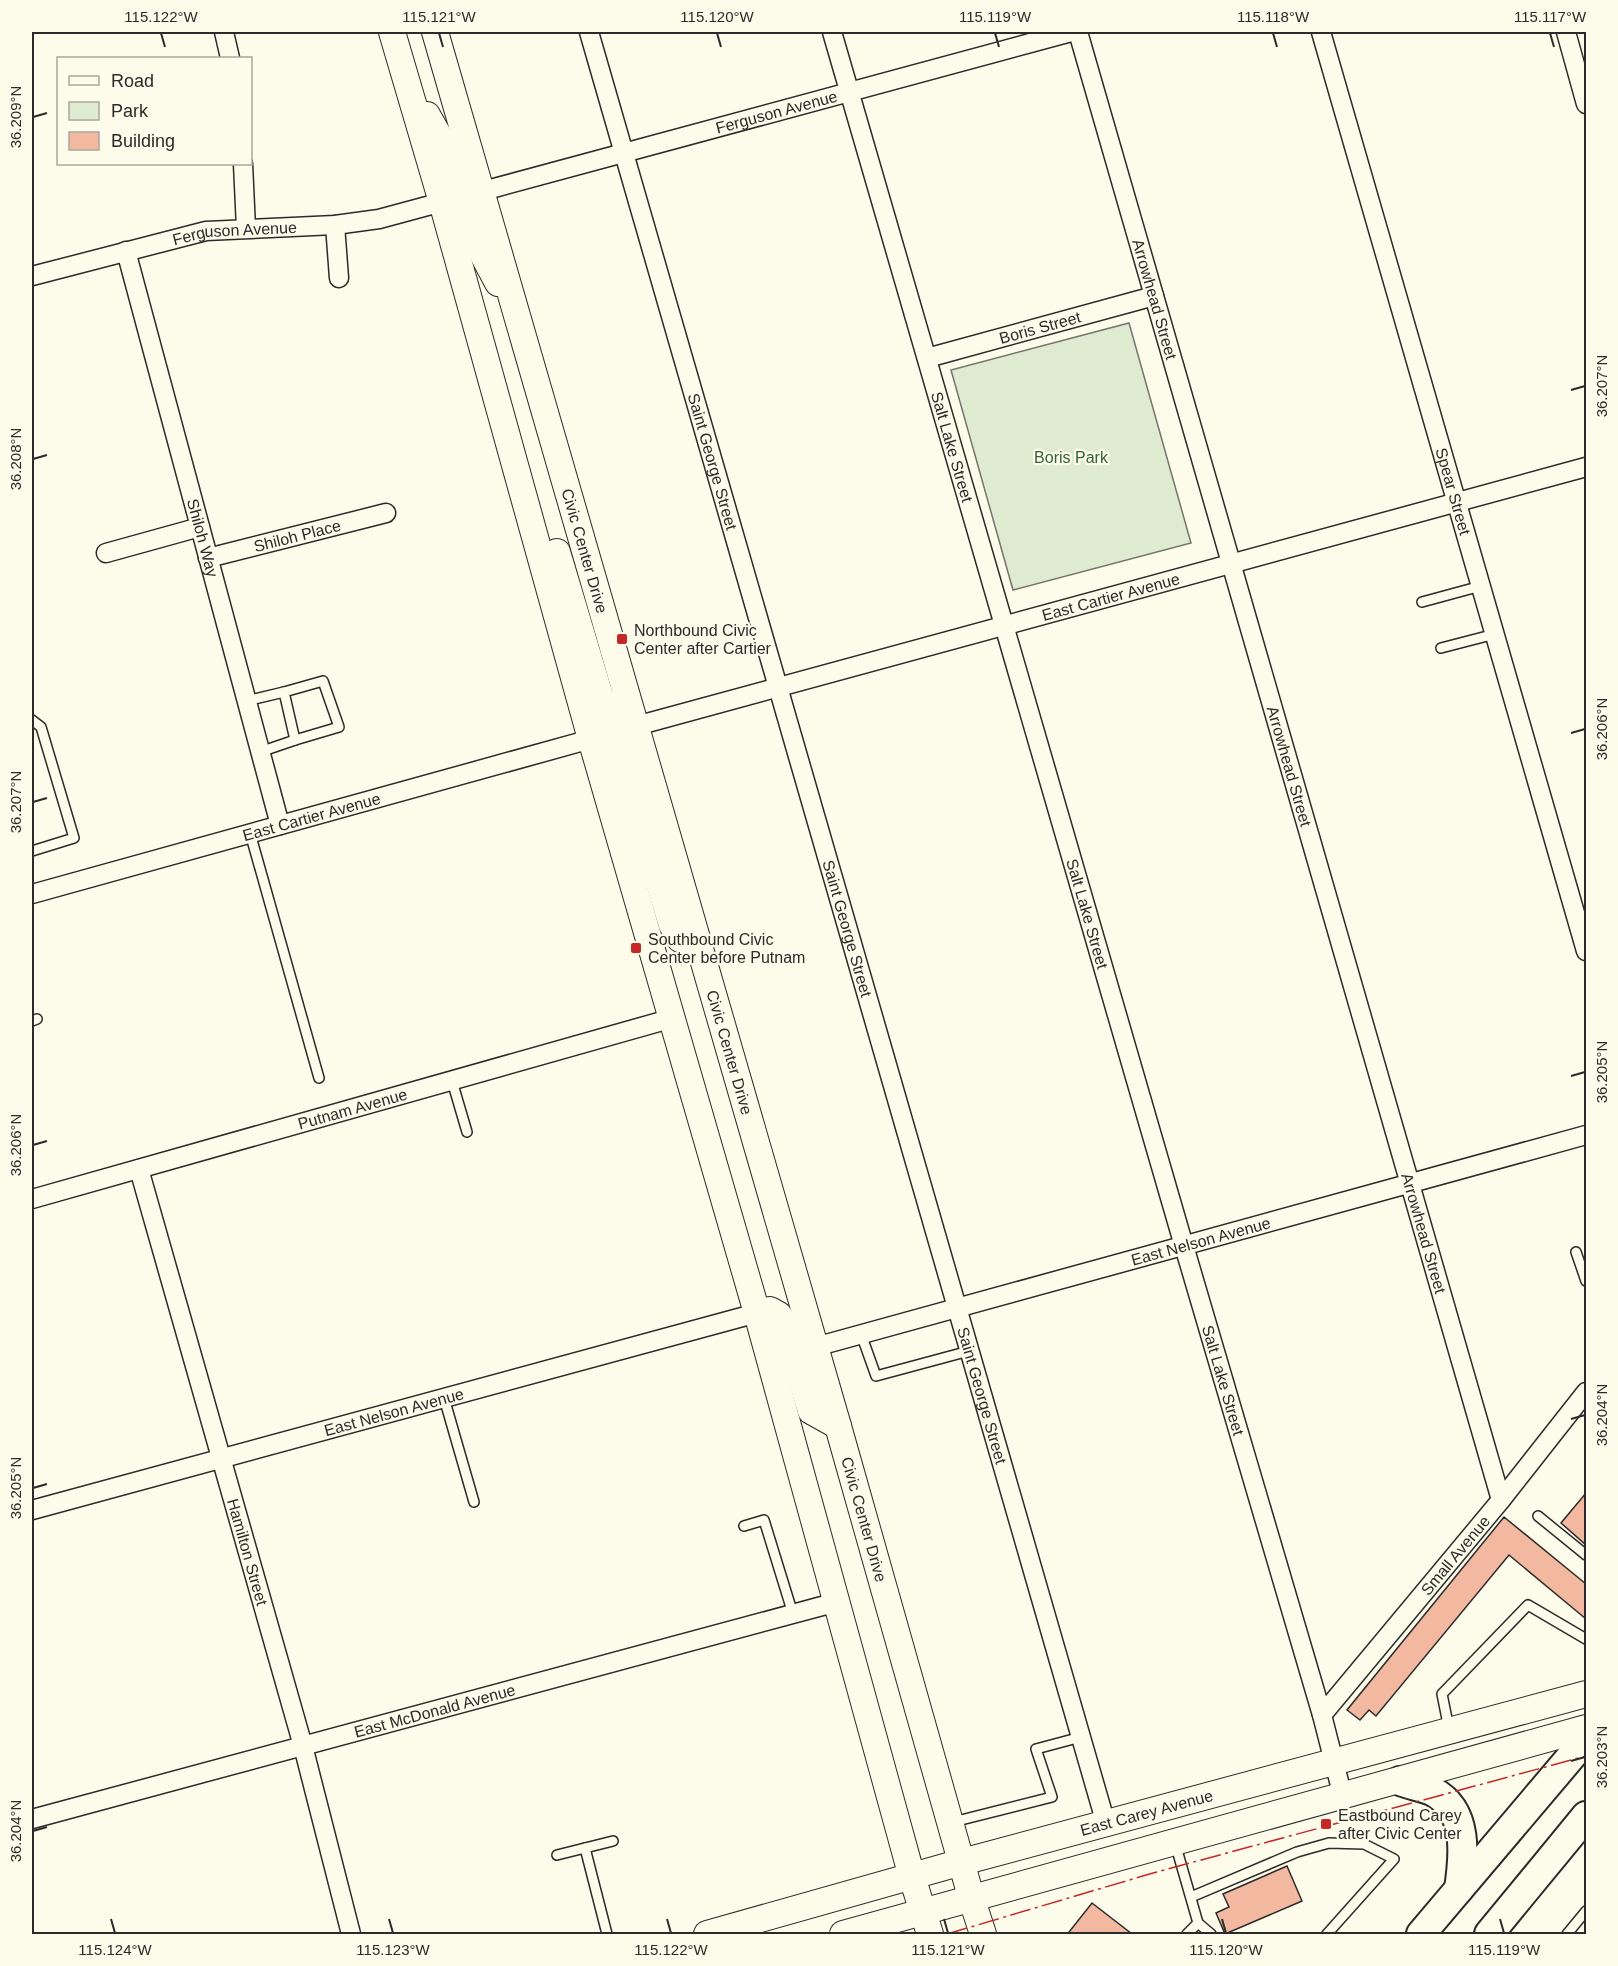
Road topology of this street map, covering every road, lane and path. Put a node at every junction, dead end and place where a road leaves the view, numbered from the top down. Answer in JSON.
{"nodes":[{"id":1,"x":224,"y":32,"type":"edge"},
{"id":2,"x":392,"y":32,"type":"edge"},
{"id":3,"x":435,"y":32,"type":"edge"},
{"id":4,"x":589,"y":32,"type":"edge"},
{"id":5,"x":832,"y":32,"type":"edge"},
{"id":6,"x":1071,"y":32,"type":"edge"},
{"id":7,"x":1078,"y":32,"type":"edge"},
{"id":8,"x":1321,"y":32,"type":"edge"},
{"id":9,"x":1566,"y":32,"type":"edge"},
{"id":10,"x":230,"y":57,"type":"edge"},
{"id":11,"x":404,"y":72,"type":"junction"},
{"id":12,"x":850,"y":91,"type":"junction"},
{"id":13,"x":1587,"y":104,"type":"edge"},
{"id":14,"x":624,"y":153,"type":"junction"},
{"id":15,"x":243,"y":165,"type":"edge"},
{"id":16,"x":483,"y":191,"type":"junction"},
{"id":17,"x":442,"y":202,"type":"junction"},
{"id":18,"x":335,"y":225,"type":"junction"},
{"id":19,"x":246,"y":228,"type":"junction"},
{"id":20,"x":126,"y":251,"type":"junction"},
{"id":21,"x":32,"y":276,"type":"edge"},
{"id":22,"x":339,"y":278,"type":"dead end"},
{"id":23,"x":1154,"y":296,"type":"junction"},
{"id":24,"x":523,"y":331,"type":"junction"},
{"id":25,"x":927,"y":358,"type":"junction"},
{"id":26,"x":1587,"y":467,"type":"edge"},
{"id":27,"x":1457,"y":502,"type":"junction"},
{"id":28,"x":386,"y":513,"type":"dead end"},
{"id":29,"x":532,"y":524,"type":"junction"},
{"id":30,"x":200,"y":527,"type":"junction"},
{"id":31,"x":106,"y":554,"type":"dead end"},
{"id":32,"x":208,"y":558,"type":"junction"},
{"id":33,"x":1231,"y":563,"type":"junction"},
{"id":34,"x":1481,"y":586,"type":"junction"},
{"id":35,"x":1422,"y":602,"type":"dead end"},
{"id":36,"x":1004,"y":625,"type":"junction"},
{"id":37,"x":1495,"y":634,"type":"junction"},
{"id":38,"x":1441,"y":648,"type":"dead end"},
{"id":39,"x":778,"y":686,"type":"junction"},
{"id":40,"x":284,"y":692,"type":"junction"},
{"id":41,"x":246,"y":701,"type":"junction"},
{"id":42,"x":32,"y":720,"type":"edge"},
{"id":43,"x":636,"y":726,"type":"junction"},
{"id":44,"x":591,"y":739,"type":"junction"},
{"id":45,"x":295,"y":740,"type":"junction"},
{"id":46,"x":260,"y":752,"type":"junction"},
{"id":47,"x":280,"y":825,"type":"junction"},
{"id":48,"x":250,"y":833,"type":"junction"},
{"id":49,"x":32,"y":851,"type":"edge"},
{"id":50,"x":32,"y":894,"type":"edge"},
{"id":51,"x":699,"y":948,"type":"junction"},
{"id":52,"x":1587,"y":951,"type":"edge"},
{"id":53,"x":673,"y":1018,"type":"junction"},
{"id":54,"x":319,"y":1078,"type":"dead end"},
{"id":55,"x":452,"y":1081,"type":"junction"},
{"id":56,"x":467,"y":1132,"type":"dead end"},
{"id":57,"x":1587,"y":1136,"type":"edge"},
{"id":58,"x":139,"y":1169,"type":"junction"},
{"id":59,"x":1410,"y":1184,"type":"junction"},
{"id":60,"x":32,"y":1199,"type":"edge"},
{"id":61,"x":1184,"y":1246,"type":"junction"},
{"id":62,"x":1576,"y":1252,"type":"dead end"},
{"id":63,"x":1587,"y":1281,"type":"edge"},
{"id":64,"x":957,"y":1307,"type":"junction"},
{"id":65,"x":757,"y":1312,"type":"junction"},
{"id":66,"x":861,"y":1334,"type":"junction"},
{"id":67,"x":815,"y":1347,"type":"junction"},
{"id":68,"x":969,"y":1351,"type":"junction"},
{"id":69,"x":1587,"y":1392,"type":"edge"},
{"id":70,"x":444,"y":1398,"type":"junction"},
{"id":71,"x":838,"y":1426,"type":"junction"},
{"id":72,"x":221,"y":1458,"type":"junction"},
{"id":73,"x":1501,"y":1500,"type":"junction"},
{"id":74,"x":474,"y":1503,"type":"dead end"},
{"id":75,"x":32,"y":1510,"type":"edge"},
{"id":76,"x":1538,"y":1516,"type":"dead end"},
{"id":77,"x":744,"y":1526,"type":"dead end"},
{"id":78,"x":1587,"y":1555,"type":"edge"},
{"id":79,"x":837,"y":1602,"type":"junction"},
{"id":80,"x":793,"y":1614,"type":"junction"},
{"id":81,"x":1587,"y":1639,"type":"edge"},
{"id":82,"x":1587,"y":1694,"type":"edge"},
{"id":83,"x":1322,"y":1715,"type":"junction"},
{"id":84,"x":1587,"y":1728,"type":"edge"},
{"id":85,"x":1449,"y":1731,"type":"junction"},
{"id":86,"x":1081,"y":1737,"type":"junction"},
{"id":87,"x":1587,"y":1738,"type":"edge"},
{"id":88,"x":303,"y":1746,"type":"junction"},
{"id":89,"x":1333,"y":1762,"type":"junction"},
{"id":90,"x":1400,"y":1781,"type":"junction"},
{"id":91,"x":1343,"y":1797,"type":"junction"},
{"id":92,"x":1587,"y":1816,"type":"edge"},
{"id":93,"x":32,"y":1819,"type":"edge"},
{"id":94,"x":951,"y":1822,"type":"junction"},
{"id":95,"x":1106,"y":1824,"type":"junction"},
{"id":96,"x":613,"y":1841,"type":"dead end"},
{"id":97,"x":1175,"y":1843,"type":"junction"},
{"id":98,"x":585,"y":1848,"type":"junction"},
{"id":99,"x":557,"y":1855,"type":"dead end"},
{"id":100,"x":962,"y":1862,"type":"junction"},
{"id":101,"x":912,"y":1877,"type":"junction"},
{"id":102,"x":1459,"y":1889,"type":"junction"},
{"id":103,"x":1191,"y":1897,"type":"junction"},
{"id":104,"x":972,"y":1900,"type":"junction"},
{"id":105,"x":1587,"y":1911,"type":"edge"},
{"id":106,"x":1198,"y":1923,"type":"junction"},
{"id":107,"x":927,"y":1924,"type":"edge"},
{"id":108,"x":351,"y":1935,"type":"edge"},
{"id":109,"x":607,"y":1935,"type":"edge"},
{"id":110,"x":707,"y":1935,"type":"edge"},
{"id":111,"x":843,"y":1935,"type":"edge"},
{"id":112,"x":983,"y":1935,"type":"edge"},
{"id":113,"x":1187,"y":1935,"type":"edge"},
{"id":114,"x":1211,"y":1935,"type":"edge"},
{"id":115,"x":1327,"y":1935,"type":"edge"},
{"id":116,"x":1421,"y":1935,"type":"edge"},
{"id":117,"x":1489,"y":1935,"type":"edge"},
{"id":118,"x":1567,"y":1935,"type":"edge"}],
"edges":[{"from":1,"to":10,"type":"street"},
{"from":2,"to":11,"type":"main road"},
{"from":3,"to":16,"type":"main road","name":"Civic Center Drive"},
{"from":4,"to":14,"type":"street","name":"Saint George Street"},
{"from":5,"to":12,"type":"street","name":"Salt Lake Street"},
{"from":6,"to":12,"type":"street","name":"Ferguson Avenue"},
{"from":7,"to":23,"type":"street","name":"Arrowhead Street"},
{"from":8,"to":27,"type":"street","name":"Spear Street"},
{"from":9,"to":13,"type":"street"},
{"from":11,"to":16,"type":"main road"},
{"from":11,"to":17,"type":"main road"},
{"from":12,"to":14,"type":"street","name":"Ferguson Avenue"},
{"from":12,"to":25,"type":"street","name":"Salt Lake Street"},
{"from":14,"to":16,"type":"street","name":"Ferguson Avenue"},
{"from":14,"to":39,"type":"street","name":"Saint George Street"},
{"from":15,"to":19,"type":"street"},
{"from":16,"to":24,"type":"main road","name":"Civic Center Drive"},
{"from":17,"to":18,"type":"street","name":"Ferguson Avenue"},
{"from":17,"to":24,"type":"main road"},
{"from":17,"to":29,"type":"main road"},
{"from":18,"to":19,"type":"street","name":"Ferguson Avenue"},
{"from":18,"to":22,"type":"street"},
{"from":19,"to":20,"type":"street","name":"Ferguson Avenue"},
{"from":20,"to":21,"type":"street","name":"Ferguson Avenue"},
{"from":20,"to":30,"type":"street","name":"Shiloh Way"},
{"from":23,"to":25,"type":"street","name":"Boris Street"},
{"from":23,"to":33,"type":"street","name":"Arrowhead Street"},
{"from":24,"to":43,"type":"main road","name":"Civic Center Drive"},
{"from":25,"to":36,"type":"street","name":"Salt Lake Street"},
{"from":26,"to":27,"type":"street","name":"East Cartier Avenue"},
{"from":27,"to":33,"type":"street","name":"East Cartier Avenue"},
{"from":27,"to":34,"type":"street","name":"Spear Street"},
{"from":28,"to":32,"type":"street","name":"Shiloh Place"},
{"from":29,"to":43,"type":"main road"},
{"from":29,"to":44,"type":"main road"},
{"from":30,"to":31,"type":"street"},
{"from":30,"to":32,"type":"street","name":"Shiloh Way"},
{"from":32,"to":41,"type":"street","name":"Shiloh Way"},
{"from":33,"to":36,"type":"street","name":"East Cartier Avenue"},
{"from":33,"to":59,"type":"street","name":"Arrowhead Street"},
{"from":34,"to":35,"type":"lane"},
{"from":34,"to":37,"type":"street","name":"Spear Street"},
{"from":36,"to":39,"type":"street","name":"East Cartier Avenue"},
{"from":36,"to":61,"type":"street","name":"Salt Lake Street"},
{"from":37,"to":38,"type":"lane"},
{"from":37,"to":52,"type":"street","name":"Spear Street"},
{"from":39,"to":43,"type":"street","name":"East Cartier Avenue"},
{"from":39,"to":64,"type":"street","name":"Saint George Street"},
{"from":40,"to":41,"type":"lane"},
{"from":40,"to":45,"type":"lane"},
{"from":40,"to":45,"type":"lane"},
{"from":41,"to":46,"type":"street","name":"Shiloh Way"},
{"from":42,"to":49,"type":"lane"},
{"from":43,"to":51,"type":"main road","name":"Civic Center Drive"},
{"from":44,"to":47,"type":"street","name":"East Cartier Avenue"},
{"from":44,"to":51,"type":"main road"},
{"from":44,"to":53,"type":"main road"},
{"from":45,"to":46,"type":"lane"},
{"from":46,"to":47,"type":"street","name":"Shiloh Way"},
{"from":47,"to":48,"type":"street","name":"East Cartier Avenue"},
{"from":48,"to":50,"type":"street","name":"East Cartier Avenue"},
{"from":48,"to":54,"type":"lane"},
{"from":51,"to":67,"type":"main road","name":"Civic Center Drive"},
{"from":53,"to":55,"type":"street","name":"Putnam Avenue"},
{"from":53,"to":65,"type":"main road"},
{"from":55,"to":56,"type":"lane"},
{"from":55,"to":58,"type":"street","name":"Putnam Avenue"},
{"from":57,"to":59,"type":"street","name":"East Nelson Avenue"},
{"from":58,"to":60,"type":"street","name":"Putnam Avenue"},
{"from":58,"to":72,"type":"street","name":"Hamilton Street"},
{"from":59,"to":61,"type":"street","name":"East Nelson Avenue"},
{"from":59,"to":73,"type":"street","name":"Arrowhead Street"},
{"from":61,"to":64,"type":"street","name":"East Nelson Avenue"},
{"from":61,"to":83,"type":"street","name":"Salt Lake Street"},
{"from":62,"to":63,"type":"lane"},
{"from":64,"to":66,"type":"street","name":"East Nelson Avenue"},
{"from":64,"to":68,"type":"street","name":"Saint George Street"},
{"from":65,"to":70,"type":"street","name":"East Nelson Avenue"},
{"from":65,"to":71,"type":"main road"},
{"from":65,"to":79,"type":"main road"},
{"from":66,"to":67,"type":"street","name":"East Nelson Avenue"},
{"from":66,"to":68,"type":"lane"},
{"from":67,"to":71,"type":"main road","name":"Civic Center Drive"},
{"from":68,"to":86,"type":"street","name":"Saint George Street"},
{"from":69,"to":73,"type":"street","name":"Small Avenue"},
{"from":70,"to":72,"type":"street","name":"East Nelson Avenue"},
{"from":70,"to":74,"type":"lane"},
{"from":71,"to":94,"type":"main road","name":"Civic Center Drive"},
{"from":72,"to":75,"type":"street","name":"East Nelson Avenue"},
{"from":72,"to":88,"type":"street","name":"Hamilton Street"},
{"from":73,"to":83,"type":"street","name":"Small Avenue"},
{"from":76,"to":78,"type":"lane"},
{"from":77,"to":80,"type":"lane"},
{"from":79,"to":80,"type":"street","name":"East McDonald Avenue"},
{"from":79,"to":101,"type":"main road"},
{"from":80,"to":88,"type":"street","name":"East McDonald Avenue"},
{"from":81,"to":85,"type":"lane"},
{"from":82,"to":85,"type":"main road","name":"East Carey Avenue"},
{"from":83,"to":89,"type":"street","name":"Salt Lake Street"},
{"from":84,"to":90,"type":"main road"},
{"from":85,"to":89,"type":"main road","name":"East Carey Avenue"},
{"from":86,"to":94,"type":"lane"},
{"from":86,"to":95,"type":"street","name":"Saint George Street"},
{"from":87,"to":102,"type":"main road"},
{"from":88,"to":93,"type":"street","name":"East McDonald Avenue"},
{"from":88,"to":108,"type":"street","name":"Hamilton Street"},
{"from":89,"to":91,"type":"street","name":"Salt Lake Street"},
{"from":89,"to":95,"type":"main road","name":"East Carey Avenue"},
{"from":90,"to":91,"type":"main road"},
{"from":90,"to":102,"type":"main road"},
{"from":91,"to":97,"type":"main road"},
{"from":92,"to":117,"type":"main road"},
{"from":94,"to":100,"type":"main road","name":"Civic Center Drive"},
{"from":95,"to":100,"type":"main road","name":"East Carey Avenue"},
{"from":96,"to":98,"type":"lane"},
{"from":97,"to":103,"type":"lane"},
{"from":97,"to":104,"type":"main road"},
{"from":98,"to":99,"type":"lane"},
{"from":98,"to":109,"type":"lane"},
{"from":100,"to":101,"type":"main road","name":"East Carey Avenue"},
{"from":100,"to":104,"type":"main road","name":"Civic Center Drive"},
{"from":101,"to":107,"type":"main road"},
{"from":101,"to":110,"type":"main road","name":"East Carey Avenue"},
{"from":102,"to":116,"type":"main road"},
{"from":103,"to":106,"type":"lane"},
{"from":103,"to":115,"type":"lane"},
{"from":104,"to":107,"type":"main road"},
{"from":104,"to":112,"type":"main road","name":"Civic Center Drive"},
{"from":105,"to":118,"type":"lane"},
{"from":106,"to":113,"type":"lane"},
{"from":106,"to":114,"type":"lane"},
{"from":107,"to":111,"type":"main road"}]}
